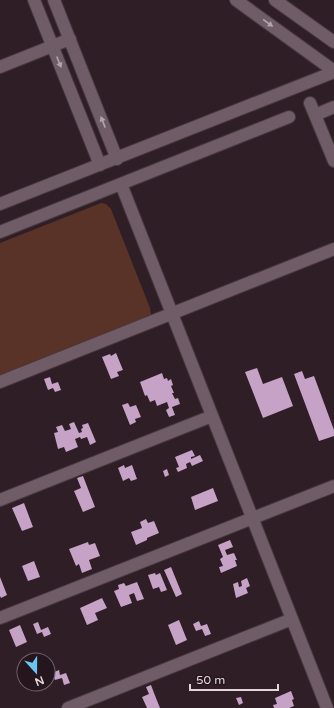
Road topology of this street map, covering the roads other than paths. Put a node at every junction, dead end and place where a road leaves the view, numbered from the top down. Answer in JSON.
{"nodes":[{"id":1,"x":34,"y":0,"type":"edge"},
{"id":2,"x":54,"y":0,"type":"edge"},
{"id":3,"x":236,"y":0,"type":"edge"},
{"id":4,"x":275,"y":0,"type":"edge"},
{"id":5,"x":70,"y":39,"type":"junction"},
{"id":6,"x":334,"y":42,"type":"edge"},
{"id":7,"x":53,"y":46,"type":"junction"},
{"id":8,"x":0,"y":67,"type":"edge"},
{"id":9,"x":334,"y":72,"type":"edge"},
{"id":10,"x":310,"y":103,"type":"dead end"},
{"id":11,"x":334,"y":107,"type":"edge"},
{"id":12,"x":315,"y":115,"type":"junction"},
{"id":13,"x":289,"y":117,"type":"dead end"},
{"id":14,"x":117,"y":159,"type":"junction"},
{"id":15,"x":334,"y":161,"type":"edge"},
{"id":16,"x":100,"y":165,"type":"junction"},
{"id":17,"x":121,"y":184,"type":"junction"},
{"id":18,"x":0,"y":204,"type":"edge"},
{"id":19,"x":0,"y":232,"type":"edge"},
{"id":20,"x":334,"y":249,"type":"edge"},
{"id":21,"x":172,"y":314,"type":"junction"},
{"id":22,"x":0,"y":382,"type":"edge"},
{"id":23,"x":212,"y":416,"type":"junction"},
{"id":24,"x":334,"y":486,"type":"edge"},
{"id":25,"x":0,"y":500,"type":"edge"},
{"id":26,"x":252,"y":518,"type":"junction"},
{"id":27,"x":0,"y":618,"type":"edge"},
{"id":28,"x":292,"y":619,"type":"junction"},
{"id":29,"x":68,"y":708,"type":"edge"},
{"id":30,"x":327,"y":708,"type":"edge"}],
"edges":[{"from":1,"to":7,"type":"street"},
{"from":2,"to":5,"type":"street"},
{"from":3,"to":9,"type":"street","one_way":true},
{"from":4,"to":6,"type":"street"},
{"from":5,"to":7,"type":"street"},
{"from":14,"to":5,"type":"street","one_way":true},
{"from":7,"to":8,"type":"street"},
{"from":7,"to":16,"type":"street","one_way":true},
{"from":9,"to":14,"type":"street"},
{"from":10,"to":12,"type":"street"},
{"from":11,"to":12,"type":"street"},
{"from":12,"to":15,"type":"street"},
{"from":13,"to":17,"type":"street"},
{"from":14,"to":16,"type":"street"},
{"from":16,"to":18,"type":"street"},
{"from":17,"to":19,"type":"street"},
{"from":17,"to":21,"type":"street"},
{"from":20,"to":21,"type":"street"},
{"from":21,"to":22,"type":"street"},
{"from":21,"to":23,"type":"street"},
{"from":23,"to":25,"type":"street"},
{"from":23,"to":26,"type":"street"},
{"from":24,"to":26,"type":"street"},
{"from":26,"to":27,"type":"street"},
{"from":26,"to":28,"type":"street"},
{"from":28,"to":29,"type":"street"},
{"from":28,"to":30,"type":"street"}]}
